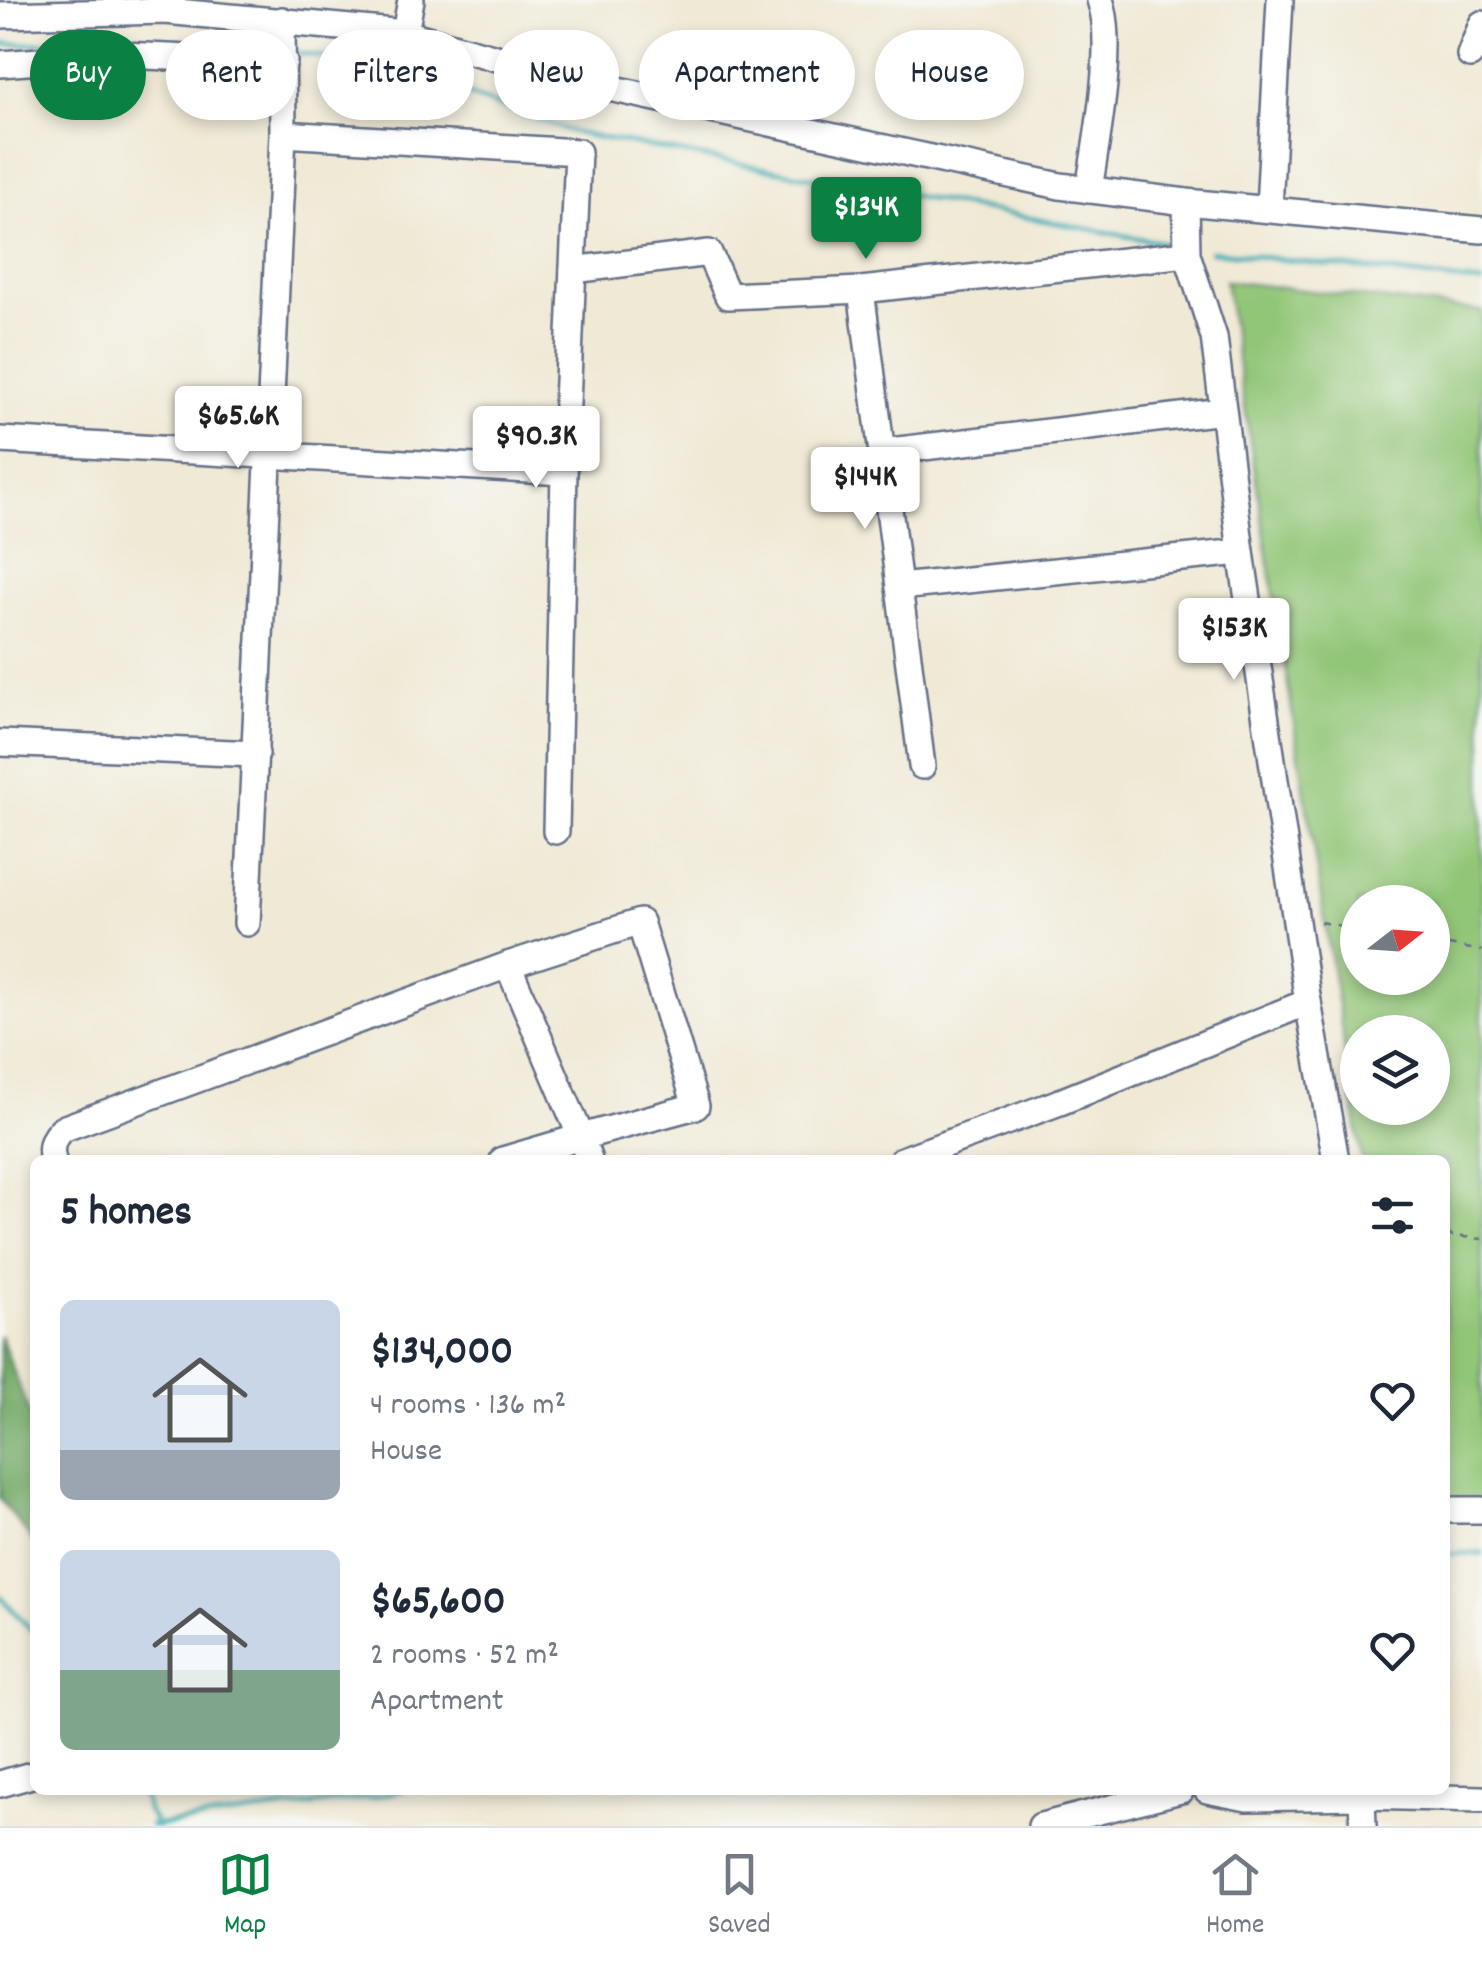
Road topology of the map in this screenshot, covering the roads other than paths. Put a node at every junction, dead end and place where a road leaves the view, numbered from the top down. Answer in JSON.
{"nodes":[{"id":1,"x":411,"y":0,"type":"edge"},
{"id":2,"x":1100,"y":0,"type":"edge"},
{"id":3,"x":1280,"y":0,"type":"edge"},
{"id":4,"x":0,"y":14,"type":"edge"},
{"id":5,"x":282,"y":20,"type":"junction"},
{"id":6,"x":1482,"y":24,"type":"edge"},
{"id":7,"x":282,"y":30,"type":"edge"},
{"id":8,"x":376,"y":30,"type":"edge"},
{"id":9,"x":405,"y":30,"type":"edge"},
{"id":10,"x":474,"y":52,"type":"edge"},
{"id":11,"x":1470,"y":55,"type":"dead end"},
{"id":12,"x":166,"y":56,"type":"edge"},
{"id":13,"x":0,"y":64,"type":"edge"},
{"id":14,"x":283,"y":120,"type":"edge"},
{"id":15,"x":283,"y":134,"type":"junction"},
{"id":16,"x":1090,"y":190,"type":"junction"},
{"id":17,"x":1186,"y":202,"type":"junction"},
{"id":18,"x":1269,"y":208,"type":"junction"},
{"id":19,"x":1482,"y":230,"type":"edge"},
{"id":20,"x":1187,"y":254,"type":"junction"},
{"id":21,"x":573,"y":270,"type":"junction"},
{"id":22,"x":862,"y":290,"type":"junction"},
{"id":23,"x":1224,"y":411,"type":"junction"},
{"id":24,"x":0,"y":440,"type":"edge"},
{"id":25,"x":882,"y":452,"type":"junction"},
{"id":26,"x":266,"y":456,"type":"junction"},
{"id":27,"x":564,"y":472,"type":"junction"},
{"id":28,"x":1241,"y":552,"type":"junction"},
{"id":29,"x":899,"y":587,"type":"junction"},
{"id":30,"x":0,"y":743,"type":"edge"},
{"id":31,"x":256,"y":754,"type":"junction"},
{"id":32,"x":922,"y":766,"type":"dead end"},
{"id":33,"x":556,"y":831,"type":"dead end"},
{"id":34,"x":247,"y":923,"type":"dead end"},
{"id":35,"x":508,"y":965,"type":"junction"},
{"id":36,"x":1308,"y":1002,"type":"junction"},
{"id":37,"x":585,"y":1148,"type":"edge"},
{"id":38,"x":51,"y":1155,"type":"edge"},
{"id":39,"x":538,"y":1155,"type":"edge"},
{"id":40,"x":916,"y":1155,"type":"edge"},
{"id":41,"x":1335,"y":1155,"type":"edge"},
{"id":42,"x":1450,"y":1510,"type":"edge"},
{"id":43,"x":1482,"y":1510,"type":"edge"},
{"id":44,"x":30,"y":1775,"type":"edge"},
{"id":45,"x":0,"y":1784,"type":"edge"},
{"id":46,"x":1163,"y":1795,"type":"edge"},
{"id":47,"x":1233,"y":1795,"type":"edge"},
{"id":48,"x":1362,"y":1796,"type":"junction"},
{"id":49,"x":1482,"y":1800,"type":"edge"},
{"id":50,"x":1053,"y":1825,"type":"edge"},
{"id":51,"x":1363,"y":1826,"type":"edge"}],
"edges":[{"from":1,"to":9,"type":"street"},
{"from":2,"to":16,"type":"street"},
{"from":3,"to":18,"type":"street"},
{"from":4,"to":5,"type":"street"},
{"from":5,"to":7,"type":"street"},
{"from":5,"to":8,"type":"street"},
{"from":6,"to":11,"type":"street"},
{"from":10,"to":16,"type":"street"},
{"from":12,"to":13,"type":"street"},
{"from":14,"to":15,"type":"street"},
{"from":15,"to":21,"type":"street"},
{"from":15,"to":26,"type":"street"},
{"from":16,"to":17,"type":"street"},
{"from":17,"to":18,"type":"street"},
{"from":17,"to":20,"type":"street"},
{"from":18,"to":19,"type":"street"},
{"from":20,"to":22,"type":"street"},
{"from":20,"to":23,"type":"street"},
{"from":21,"to":22,"type":"street"},
{"from":21,"to":27,"type":"street"},
{"from":22,"to":25,"type":"street"},
{"from":23,"to":25,"type":"street"},
{"from":23,"to":28,"type":"street"},
{"from":24,"to":26,"type":"street"},
{"from":25,"to":29,"type":"street"},
{"from":26,"to":27,"type":"street"},
{"from":26,"to":31,"type":"street"},
{"from":27,"to":33,"type":"street"},
{"from":28,"to":29,"type":"street"},
{"from":28,"to":36,"type":"street"},
{"from":29,"to":32,"type":"street"},
{"from":30,"to":31,"type":"street"},
{"from":31,"to":34,"type":"street"},
{"from":35,"to":37,"type":"street"},
{"from":35,"to":37,"type":"street"},
{"from":35,"to":38,"type":"street"},
{"from":36,"to":40,"type":"street"},
{"from":36,"to":41,"type":"street"},
{"from":37,"to":39,"type":"street"},
{"from":42,"to":43,"type":"street"},
{"from":44,"to":45,"type":"street"},
{"from":46,"to":50,"type":"street"},
{"from":47,"to":48,"type":"street"},
{"from":48,"to":49,"type":"street"},
{"from":48,"to":51,"type":"street"}]}
